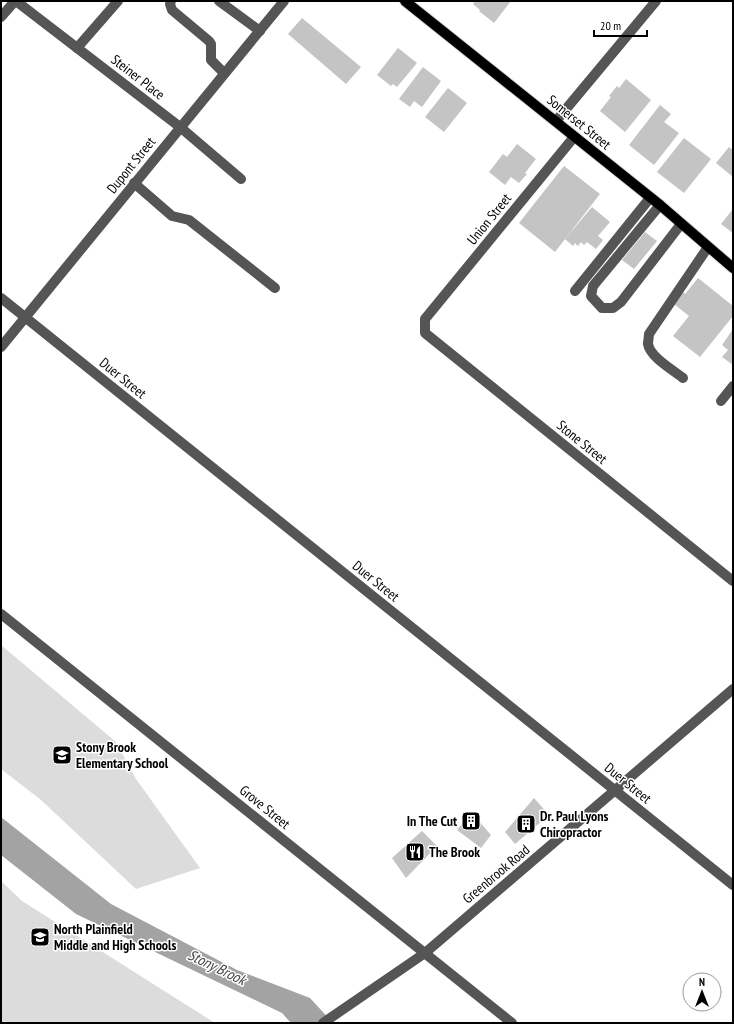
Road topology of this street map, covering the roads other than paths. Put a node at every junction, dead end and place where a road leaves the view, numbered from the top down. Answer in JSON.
{"nodes":[{"id":1,"x":15,"y":1,"type":"edge"},
{"id":2,"x":118,"y":1,"type":"edge"},
{"id":3,"x":171,"y":1,"type":"edge"},
{"id":4,"x":219,"y":1,"type":"edge"},
{"id":5,"x":284,"y":1,"type":"edge"},
{"id":6,"x":405,"y":1,"type":"edge"},
{"id":7,"x":656,"y":1,"type":"edge"},
{"id":8,"x":1,"y":17,"type":"edge"},
{"id":9,"x":260,"y":31,"type":"junction"},
{"id":10,"x":77,"y":48,"type":"junction"},
{"id":11,"x":224,"y":73,"type":"junction"},
{"id":12,"x":556,"y":121,"type":"junction"},
{"id":13,"x":180,"y":127,"type":"junction"},
{"id":14,"x":574,"y":137,"type":"junction"},
{"id":15,"x":241,"y":179,"type":"dead end"},
{"id":16,"x":134,"y":183,"type":"junction"},
{"id":17,"x":650,"y":198,"type":"junction"},
{"id":18,"x":660,"y":205,"type":"junction"},
{"id":19,"x":681,"y":224,"type":"junction"},
{"id":20,"x":708,"y":247,"type":"junction"},
{"id":21,"x":733,"y":268,"type":"edge"},
{"id":22,"x":275,"y":288,"type":"dead end"},
{"id":23,"x":575,"y":291,"type":"dead end"},
{"id":24,"x":1,"y":298,"type":"edge"},
{"id":25,"x":25,"y":317,"type":"junction"},
{"id":26,"x":425,"y":319,"type":"joint"},
{"id":27,"x":1,"y":347,"type":"edge"},
{"id":28,"x":683,"y":378,"type":"dead end"},
{"id":29,"x":733,"y":386,"type":"edge"},
{"id":30,"x":721,"y":401,"type":"dead end"},
{"id":31,"x":733,"y":580,"type":"edge"},
{"id":32,"x":1,"y":614,"type":"edge"},
{"id":33,"x":733,"y":689,"type":"edge"},
{"id":34,"x":615,"y":790,"type":"junction"},
{"id":35,"x":733,"y":885,"type":"edge"},
{"id":36,"x":425,"y":953,"type":"junction"},
{"id":37,"x":323,"y":1023,"type":"edge"},
{"id":38,"x":512,"y":1023,"type":"edge"}],
"edges":[{"from":1,"to":8,"type":"street"},
{"from":1,"to":10,"type":"street","name":"Steiner Place"},
{"from":2,"to":10,"type":"street"},
{"from":3,"to":11,"type":"street"},
{"from":4,"to":9,"type":"street"},
{"from":5,"to":9,"type":"street","name":"Dupont Street"},
{"from":6,"to":12,"type":"main road","name":"Somerset Street"},
{"from":7,"to":12,"type":"street"},
{"from":9,"to":11,"type":"street","name":"Dupont Street"},
{"from":10,"to":13,"type":"street","name":"Steiner Place"},
{"from":11,"to":13,"type":"street","name":"Dupont Street"},
{"from":12,"to":14,"type":"main road","name":"Somerset Street"},
{"from":13,"to":15,"type":"street","name":"Steiner Place"},
{"from":13,"to":16,"type":"street","name":"Dupont Street"},
{"from":14,"to":17,"type":"main road","name":"Somerset Street"},
{"from":14,"to":26,"type":"street","name":"Union Street"},
{"from":16,"to":22,"type":"street"},
{"from":16,"to":25,"type":"street","name":"Dupont Street"},
{"from":17,"to":18,"type":"main road","name":"Somerset Street"},
{"from":17,"to":23,"type":"street"},
{"from":18,"to":19,"type":"main road","name":"Somerset Street"},
{"from":18,"to":19,"type":"street"},
{"from":19,"to":20,"type":"main road","name":"Somerset Street"},
{"from":20,"to":21,"type":"main road","name":"Somerset Street"},
{"from":20,"to":28,"type":"street"},
{"from":24,"to":25,"type":"street","name":"Duer Street"},
{"from":25,"to":27,"type":"street","name":"Dupont Street"},
{"from":25,"to":34,"type":"street","name":"Duer Street"},
{"from":26,"to":31,"type":"street","name":"Stone Street"},
{"from":29,"to":30,"type":"street"},
{"from":32,"to":36,"type":"street","name":"Grove Street"},
{"from":33,"to":34,"type":"street","name":"Greenbrook Road"},
{"from":34,"to":35,"type":"street","name":"Duer Street"},
{"from":34,"to":36,"type":"street","name":"Greenbrook Road"},
{"from":36,"to":37,"type":"street","name":"Greenbrook Road"},
{"from":36,"to":38,"type":"street","name":"Grove Street"}]}
